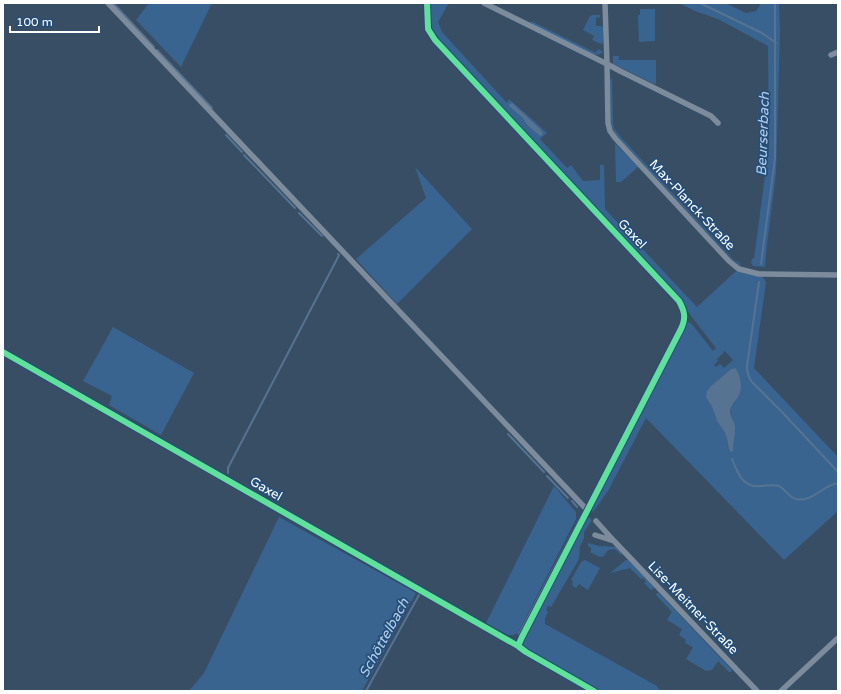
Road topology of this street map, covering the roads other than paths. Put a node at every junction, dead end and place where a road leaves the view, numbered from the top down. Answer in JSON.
{"nodes":[{"id":1,"x":108,"y":3,"type":"edge"},
{"id":2,"x":427,"y":3,"type":"edge"},
{"id":3,"x":484,"y":3,"type":"edge"},
{"id":4,"x":605,"y":3,"type":"edge"},
{"id":5,"x":838,"y":52,"type":"edge"},
{"id":6,"x":830,"y":55,"type":"dead end"},
{"id":7,"x":607,"y":64,"type":"junction"},
{"id":8,"x":718,"y":122,"type":"dead end"},
{"id":9,"x":838,"y":275,"type":"edge"},
{"id":10,"x":3,"y":352,"type":"edge"},
{"id":11,"x":588,"y":511,"type":"junction"},
{"id":12,"x":596,"y":521,"type":"dead end"},
{"id":13,"x":595,"y":535,"type":"dead end"},
{"id":14,"x":614,"y":541,"type":"junction"},
{"id":15,"x":838,"y":638,"type":"edge"},
{"id":16,"x":518,"y":646,"type":"junction"},
{"id":17,"x":594,"y":691,"type":"edge"},
{"id":18,"x":757,"y":691,"type":"edge"},
{"id":19,"x":782,"y":691,"type":"edge"}],
"edges":[{"from":1,"to":11,"type":"street"},
{"from":2,"to":11,"type":"street","name":"Gaxel"},
{"from":3,"to":7,"type":"street"},
{"from":4,"to":7,"type":"street","name":"Max-Planck-Straße"},
{"from":5,"to":6,"type":"street"},
{"from":7,"to":8,"type":"street"},
{"from":7,"to":9,"type":"street","name":"Max-Planck-Straße"},
{"from":10,"to":16,"type":"street","name":"Gaxel"},
{"from":11,"to":16,"type":"street","name":"Gaxel"},
{"from":12,"to":14,"type":"street","name":"Lise-Meitner-Straße"},
{"from":13,"to":14,"type":"street","name":"Lise-Meitner-Straße"},
{"from":14,"to":18,"type":"street","name":"Lise-Meitner-Straße"},
{"from":15,"to":19,"type":"street"},
{"from":16,"to":17,"type":"street","name":"Gaxel"}]}
